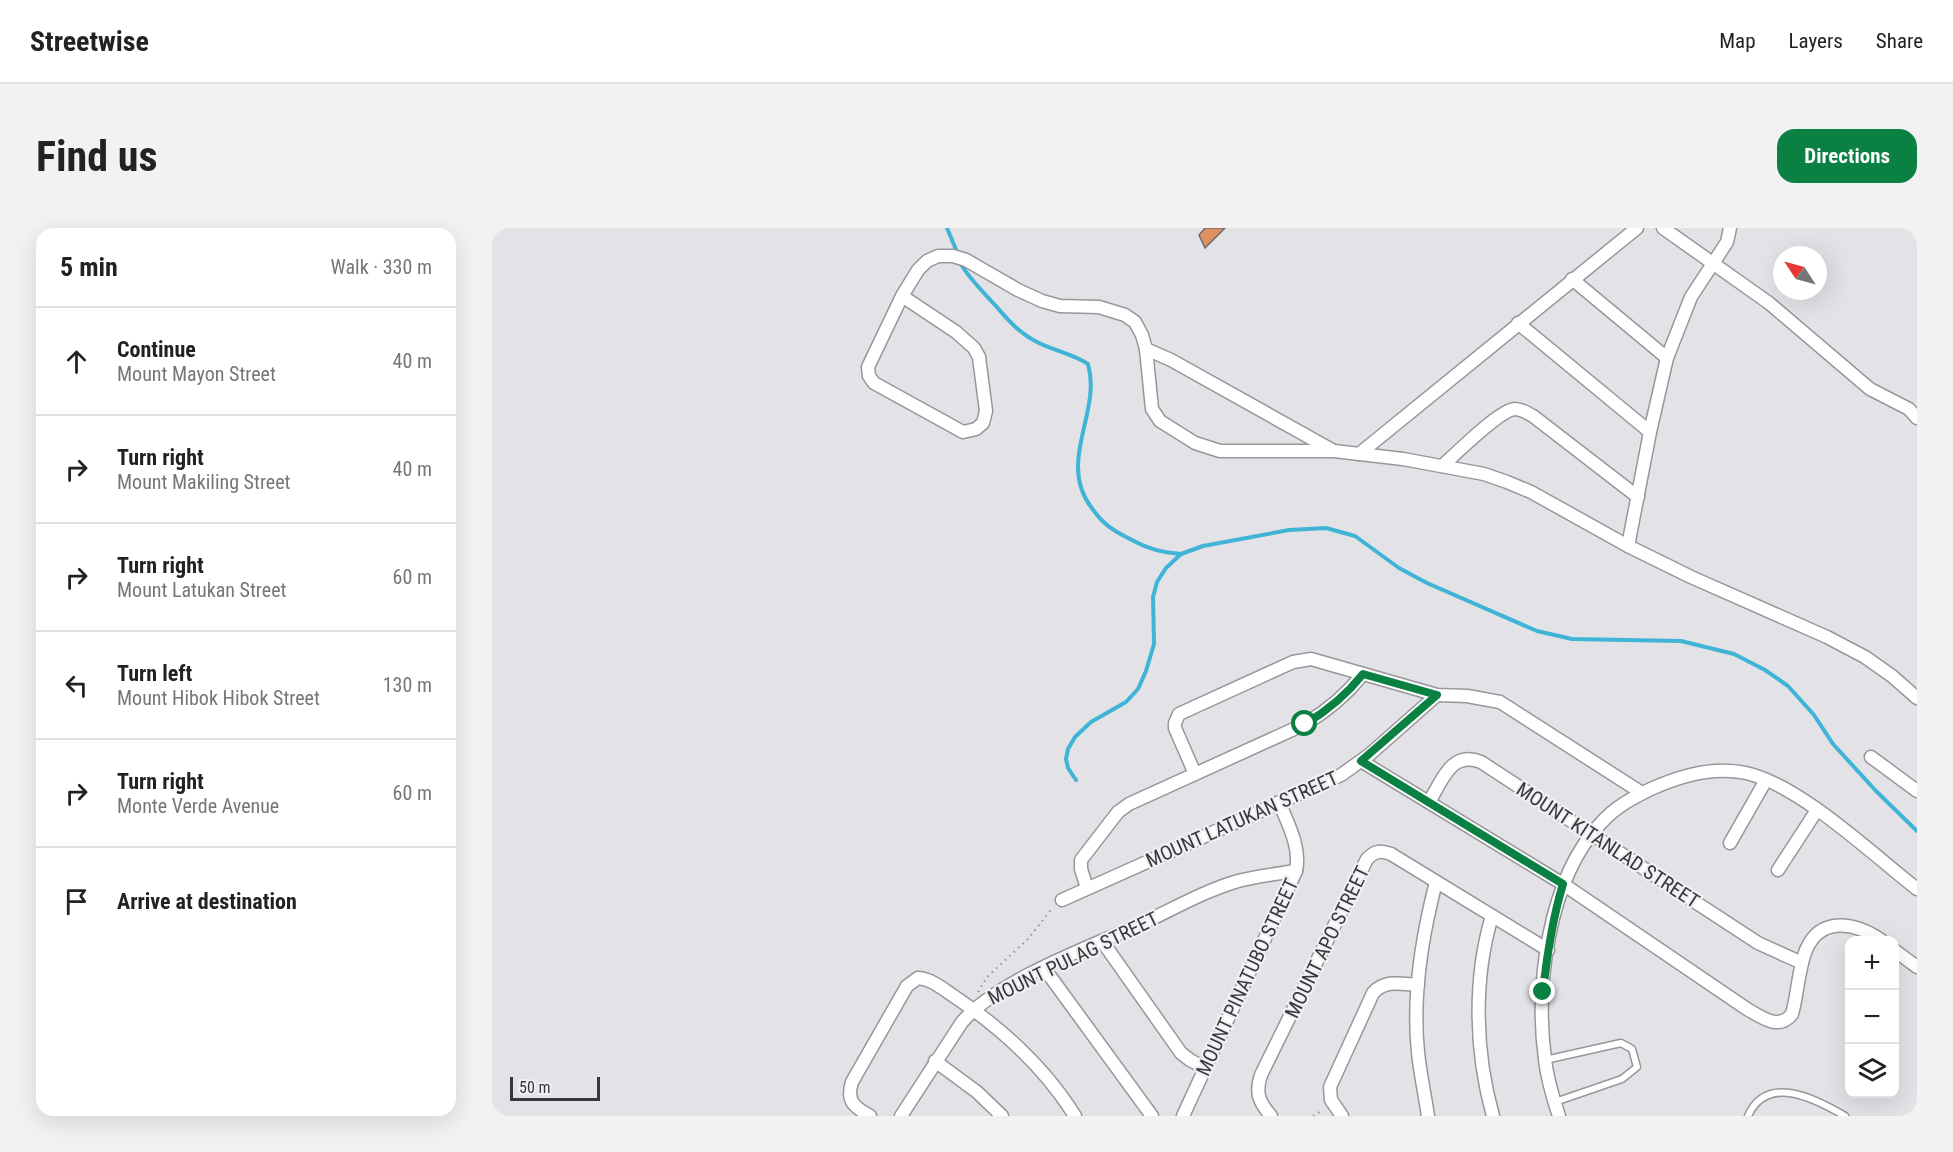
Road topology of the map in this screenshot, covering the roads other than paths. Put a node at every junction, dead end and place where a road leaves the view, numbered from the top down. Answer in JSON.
{"nodes":[{"id":1,"x":1637,"y":228,"type":"edge"},
{"id":2,"x":1663,"y":228,"type":"edge"},
{"id":3,"x":1730,"y":228,"type":"edge"},
{"id":4,"x":1713,"y":263,"type":"junction"},
{"id":5,"x":1572,"y":279,"type":"junction"},
{"id":6,"x":902,"y":296,"type":"junction"},
{"id":7,"x":1518,"y":323,"type":"junction"},
{"id":8,"x":1146,"y":349,"type":"junction"},
{"id":9,"x":1667,"y":357,"type":"junction"},
{"id":10,"x":1917,"y":418,"type":"edge"},
{"id":11,"x":1650,"y":432,"type":"junction"},
{"id":12,"x":1334,"y":451,"type":"junction"},
{"id":13,"x":1359,"y":454,"type":"junction"},
{"id":14,"x":1442,"y":466,"type":"junction"},
{"id":15,"x":1638,"y":497,"type":"junction"},
{"id":16,"x":1628,"y":546,"type":"junction"},
{"id":17,"x":1363,"y":674,"type":"junction"},
{"id":18,"x":1437,"y":695,"type":"junction"},
{"id":19,"x":1917,"y":698,"type":"edge"},
{"id":20,"x":1871,"y":756,"type":"dead end"},
{"id":21,"x":1361,"y":761,"type":"junction"},
{"id":22,"x":1195,"y":774,"type":"junction"},
{"id":23,"x":1766,"y":780,"type":"junction"},
{"id":24,"x":1917,"y":791,"type":"edge"},
{"id":25,"x":1642,"y":793,"type":"junction"},
{"id":26,"x":1279,"y":802,"type":"junction"},
{"id":27,"x":1429,"y":802,"type":"junction"},
{"id":28,"x":1817,"y":810,"type":"junction"},
{"id":29,"x":1591,"y":834,"type":"junction"},
{"id":30,"x":1730,"y":843,"type":"dead end"},
{"id":31,"x":1296,"y":870,"type":"junction"},
{"id":32,"x":1778,"y":870,"type":"dead end"},
{"id":33,"x":1436,"y":882,"type":"junction"},
{"id":34,"x":1563,"y":884,"type":"junction"},
{"id":35,"x":1087,"y":888,"type":"junction"},
{"id":36,"x":1917,"y":889,"type":"edge"},
{"id":37,"x":1062,"y":900,"type":"road end"},
{"id":38,"x":1492,"y":916,"type":"junction"},
{"id":39,"x":1873,"y":936,"type":"edge"},
{"id":40,"x":1102,"y":941,"type":"junction"},
{"id":41,"x":1548,"y":950,"type":"junction"},
{"id":42,"x":1899,"y":954,"type":"edge"},
{"id":43,"x":1802,"y":963,"type":"junction"},
{"id":44,"x":1917,"y":967,"type":"edge"},
{"id":45,"x":1044,"y":968,"type":"junction"},
{"id":46,"x":1418,"y":986,"type":"junction"},
{"id":47,"x":973,"y":1009,"type":"junction"},
{"id":48,"x":1545,"y":1060,"type":"junction"},
{"id":49,"x":935,"y":1061,"type":"junction"},
{"id":50,"x":1205,"y":1068,"type":"junction"},
{"id":51,"x":1555,"y":1102,"type":"junction"},
{"id":52,"x":870,"y":1116,"type":"edge"},
{"id":53,"x":901,"y":1116,"type":"edge"},
{"id":54,"x":1002,"y":1116,"type":"edge"},
{"id":55,"x":1075,"y":1116,"type":"edge"},
{"id":56,"x":1152,"y":1116,"type":"edge"},
{"id":57,"x":1183,"y":1116,"type":"edge"},
{"id":58,"x":1271,"y":1116,"type":"edge"},
{"id":59,"x":1342,"y":1116,"type":"edge"},
{"id":60,"x":1428,"y":1116,"type":"edge"},
{"id":61,"x":1493,"y":1116,"type":"edge"},
{"id":62,"x":1559,"y":1116,"type":"edge"},
{"id":63,"x":1748,"y":1116,"type":"edge"},
{"id":64,"x":1845,"y":1116,"type":"edge"}],
"edges":[{"from":1,"to":5,"type":"street"},
{"from":2,"to":4,"type":"street"},
{"from":3,"to":4,"type":"street"},
{"from":4,"to":9,"type":"street"},
{"from":4,"to":10,"type":"street"},
{"from":5,"to":7,"type":"street"},
{"from":5,"to":9,"type":"street"},
{"from":6,"to":6,"type":"street"},
{"from":6,"to":8,"type":"street"},
{"from":7,"to":11,"type":"street"},
{"from":7,"to":13,"type":"street"},
{"from":8,"to":12,"type":"street"},
{"from":8,"to":12,"type":"street"},
{"from":9,"to":11,"type":"street"},
{"from":11,"to":15,"type":"street"},
{"from":12,"to":13,"type":"street"},
{"from":13,"to":14,"type":"street"},
{"from":14,"to":15,"type":"street"},
{"from":14,"to":16,"type":"street"},
{"from":15,"to":16,"type":"street"},
{"from":16,"to":19,"type":"street"},
{"from":17,"to":18,"type":"street"},
{"from":17,"to":22,"type":"street"},
{"from":17,"to":22,"type":"street"},
{"from":18,"to":21,"type":"street","name":"MOUNT LATUKAN STREET"},
{"from":18,"to":25,"type":"street"},
{"from":20,"to":24,"type":"street"},
{"from":21,"to":26,"type":"street","name":"MOUNT LATUKAN STREET"},
{"from":21,"to":27,"type":"street"},
{"from":22,"to":35,"type":"street"},
{"from":23,"to":25,"type":"street"},
{"from":23,"to":28,"type":"street"},
{"from":23,"to":30,"type":"street"},
{"from":25,"to":29,"type":"street"},
{"from":26,"to":31,"type":"street","name":"MOUNT PINATUBO STREET"},
{"from":26,"to":35,"type":"street","name":"MOUNT LATUKAN STREET"},
{"from":27,"to":29,"type":"street","name":"MOUNT KITANLAD STREET"},
{"from":27,"to":34,"type":"street"},
{"from":28,"to":32,"type":"street"},
{"from":28,"to":36,"type":"street"},
{"from":29,"to":34,"type":"street"},
{"from":29,"to":43,"type":"street","name":"MOUNT KITANLAD STREET"},
{"from":31,"to":40,"type":"street","name":"MOUNT PULAG STREET"},
{"from":31,"to":50,"type":"street","name":"MOUNT PINATUBO STREET"},
{"from":33,"to":38,"type":"street","name":"MOUNT APO STREET"},
{"from":33,"to":46,"type":"street"},
{"from":33,"to":58,"type":"street","name":"MOUNT APO STREET"},
{"from":34,"to":41,"type":"street"},
{"from":34,"to":43,"type":"street"},
{"from":35,"to":37,"type":"street","name":"MOUNT LATUKAN STREET"},
{"from":38,"to":41,"type":"street","name":"MOUNT APO STREET"},
{"from":38,"to":61,"type":"street"},
{"from":39,"to":43,"type":"street"},
{"from":40,"to":45,"type":"street","name":"MOUNT PULAG STREET"},
{"from":40,"to":50,"type":"street"},
{"from":41,"to":48,"type":"street"},
{"from":42,"to":44,"type":"street"},
{"from":45,"to":47,"type":"street","name":"MOUNT PULAG STREET"},
{"from":45,"to":56,"type":"street"},
{"from":46,"to":59,"type":"street"},
{"from":46,"to":60,"type":"street"},
{"from":47,"to":49,"type":"street","name":"MOUNT PULAG STREET"},
{"from":47,"to":52,"type":"street"},
{"from":47,"to":55,"type":"street"},
{"from":48,"to":51,"type":"street"},
{"from":48,"to":51,"type":"lane"},
{"from":49,"to":53,"type":"street","name":"MOUNT PULAG STREET"},
{"from":49,"to":54,"type":"street"},
{"from":50,"to":57,"type":"street","name":"MOUNT PINATUBO STREET"},
{"from":51,"to":62,"type":"street"},
{"from":63,"to":64,"type":"lane"}]}
